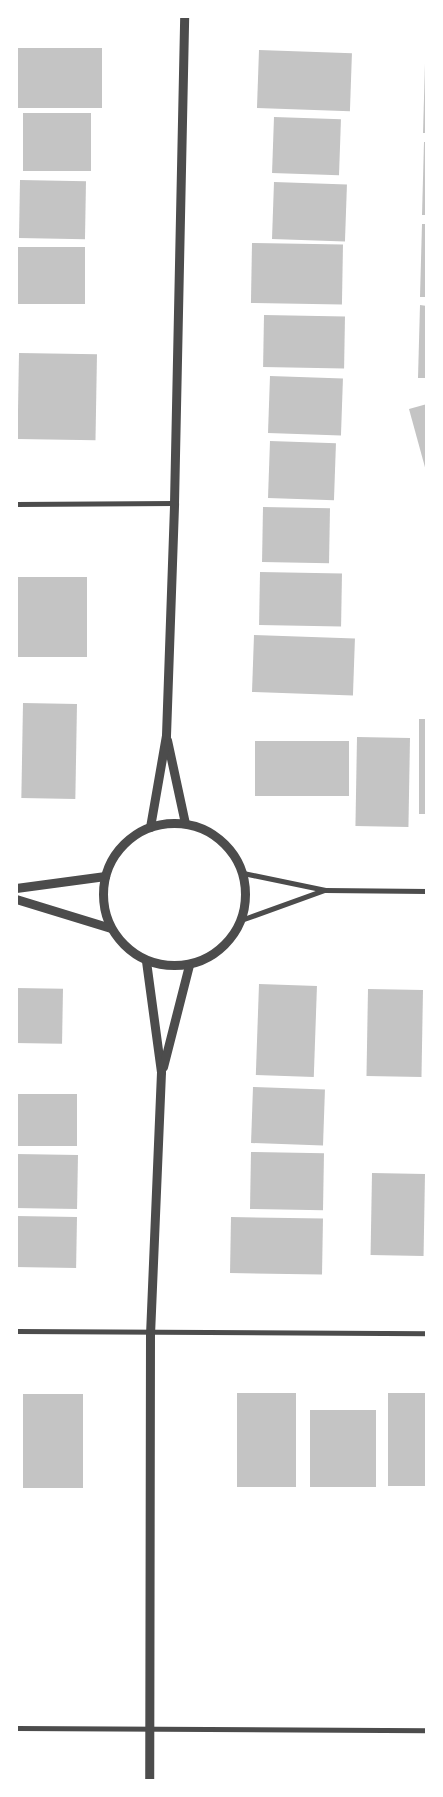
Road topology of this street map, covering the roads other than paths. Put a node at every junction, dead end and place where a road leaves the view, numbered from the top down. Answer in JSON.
{"nodes":[{"id":1,"x":184,"y":16,"type":"edge"},
{"id":2,"x":174,"y":503,"type":"junction"},
{"id":3,"x":16,"y":504,"type":"edge"},
{"id":4,"x":166,"y":735,"type":"junction"},
{"id":5,"x":185,"y":823,"type":"junction"},
{"id":6,"x":150,"y":827,"type":"junction"},
{"id":7,"x":243,"y":873,"type":"junction"},
{"id":8,"x":104,"y":876,"type":"junction"},
{"id":9,"x":16,"y":888,"type":"edge"},
{"id":10,"x":324,"y":890,"type":"junction"},
{"id":11,"x":427,"y":891,"type":"edge"},
{"id":12,"x":16,"y":899,"type":"edge"},
{"id":13,"x":241,"y":920,"type":"junction"},
{"id":14,"x":111,"y":928,"type":"junction"},
{"id":15,"x":146,"y":961,"type":"junction"},
{"id":16,"x":189,"y":964,"type":"junction"},
{"id":17,"x":162,"y":1072,"type":"junction"},
{"id":18,"x":16,"y":1331,"type":"edge"},
{"id":19,"x":150,"y":1332,"type":"junction"},
{"id":20,"x":427,"y":1334,"type":"edge"},
{"id":21,"x":16,"y":1728,"type":"edge"},
{"id":22,"x":148,"y":1728,"type":"junction"},
{"id":23,"x":427,"y":1730,"type":"edge"},
{"id":24,"x":149,"y":1781,"type":"edge"}],
"edges":[{"from":1,"to":2,"type":"street"},
{"from":2,"to":3,"type":"street"},
{"from":2,"to":4,"type":"street"},
{"from":4,"to":5,"type":"street"},
{"from":4,"to":6,"type":"street"},
{"from":5,"to":6,"type":"street"},
{"from":5,"to":7,"type":"street"},
{"from":6,"to":8,"type":"street"},
{"from":7,"to":10,"type":"street"},
{"from":7,"to":13,"type":"street"},
{"from":8,"to":9,"type":"street"},
{"from":8,"to":14,"type":"street"},
{"from":10,"to":11,"type":"street"},
{"from":10,"to":13,"type":"street"},
{"from":12,"to":14,"type":"street"},
{"from":13,"to":16,"type":"street"},
{"from":14,"to":15,"type":"street"},
{"from":15,"to":16,"type":"street"},
{"from":15,"to":17,"type":"street"},
{"from":16,"to":17,"type":"street"},
{"from":17,"to":19,"type":"street"},
{"from":18,"to":19,"type":"street"},
{"from":19,"to":20,"type":"street"},
{"from":19,"to":22,"type":"street"},
{"from":21,"to":22,"type":"street"},
{"from":22,"to":23,"type":"street"},
{"from":22,"to":24,"type":"street"}]}
